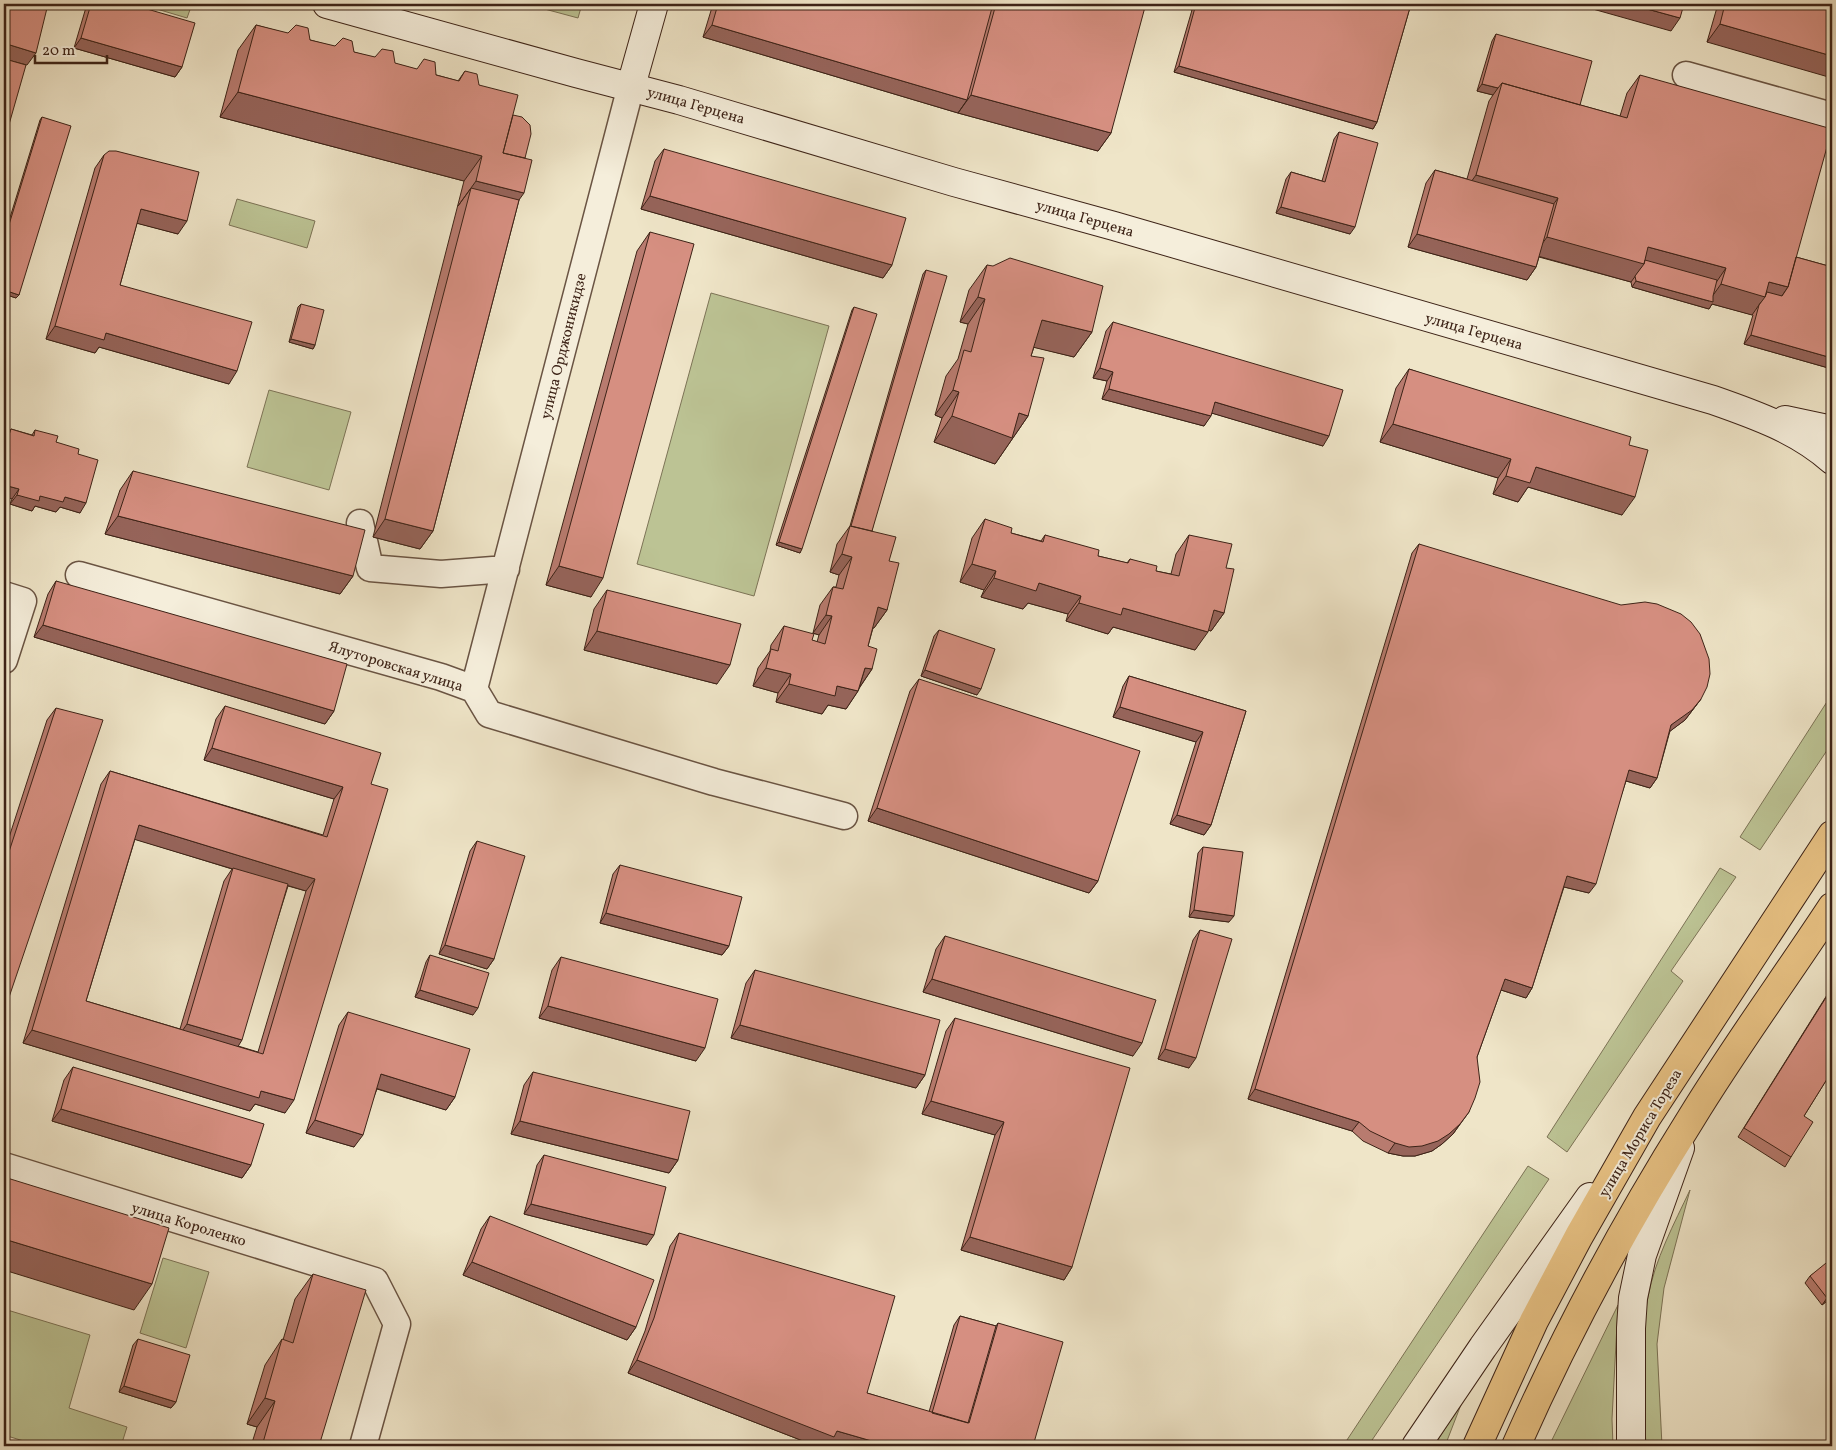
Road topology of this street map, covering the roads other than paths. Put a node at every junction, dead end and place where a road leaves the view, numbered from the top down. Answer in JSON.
{"nodes":[{"id":1,"x":327,"y":4,"type":"edge"},
{"id":2,"x":654,"y":4,"type":"edge"},
{"id":3,"x":1686,"y":75,"type":"dead end"},
{"id":4,"x":631,"y":86,"type":"junction"},
{"id":5,"x":1832,"y":116,"type":"edge"},
{"id":6,"x":1746,"y":411,"type":"junction"},
{"id":7,"x":1832,"y":430,"type":"edge"},
{"id":8,"x":1832,"y":460,"type":"edge"},
{"id":9,"x":360,"y":523,"type":"dead end"},
{"id":10,"x":506,"y":569,"type":"junction"},
{"id":11,"x":79,"y":575,"type":"dead end"},
{"id":12,"x":4,"y":595,"type":"edge"},
{"id":13,"x":4,"y":660,"type":"edge"},
{"id":14,"x":474,"y":689,"type":"junction"},
{"id":15,"x":844,"y":816,"type":"dead end"},
{"id":16,"x":1832,"y":836,"type":"edge"},
{"id":17,"x":1832,"y":907,"type":"edge"},
{"id":18,"x":1647,"y":1117,"type":"junction"},
{"id":19,"x":1691,"y":1117,"type":"junction"},
{"id":20,"x":4,"y":1166,"type":"edge"},
{"id":21,"x":363,"y":1446,"type":"edge"},
{"id":22,"x":1416,"y":1446,"type":"edge"},
{"id":23,"x":1477,"y":1446,"type":"edge"},
{"id":24,"x":1516,"y":1446,"type":"edge"},
{"id":25,"x":1631,"y":1446,"type":"edge"}],
"edges":[{"from":1,"to":4,"type":"street","name":"улица Герцена"},
{"from":2,"to":4,"type":"street","name":"улица Орджоникидзе"},
{"from":3,"to":5,"type":"street"},
{"from":4,"to":6,"type":"street","name":"улица Герцена"},
{"from":4,"to":10,"type":"street","name":"улица Орджоникидзе"},
{"from":6,"to":7,"type":"street"},
{"from":6,"to":8,"type":"street","name":"улица Герцена"},
{"from":9,"to":10,"type":"street"},
{"from":10,"to":14,"type":"street","name":"улица Орджоникидзе"},
{"from":11,"to":14,"type":"street","name":"Ялуторовская улица"},
{"from":12,"to":13,"type":"street"},
{"from":14,"to":15,"type":"street","name":"Ялуторовская улица"},
{"from":16,"to":18,"type":"main road","name":"улица Мориса Тореза"},
{"from":17,"to":19,"type":"main road"},
{"from":18,"to":22,"type":"street"},
{"from":18,"to":23,"type":"main road","name":"улица Мориса Тореза"},
{"from":19,"to":24,"type":"main road"},
{"from":19,"to":25,"type":"street"},
{"from":20,"to":21,"type":"street","name":"улица Короленко"}]}
